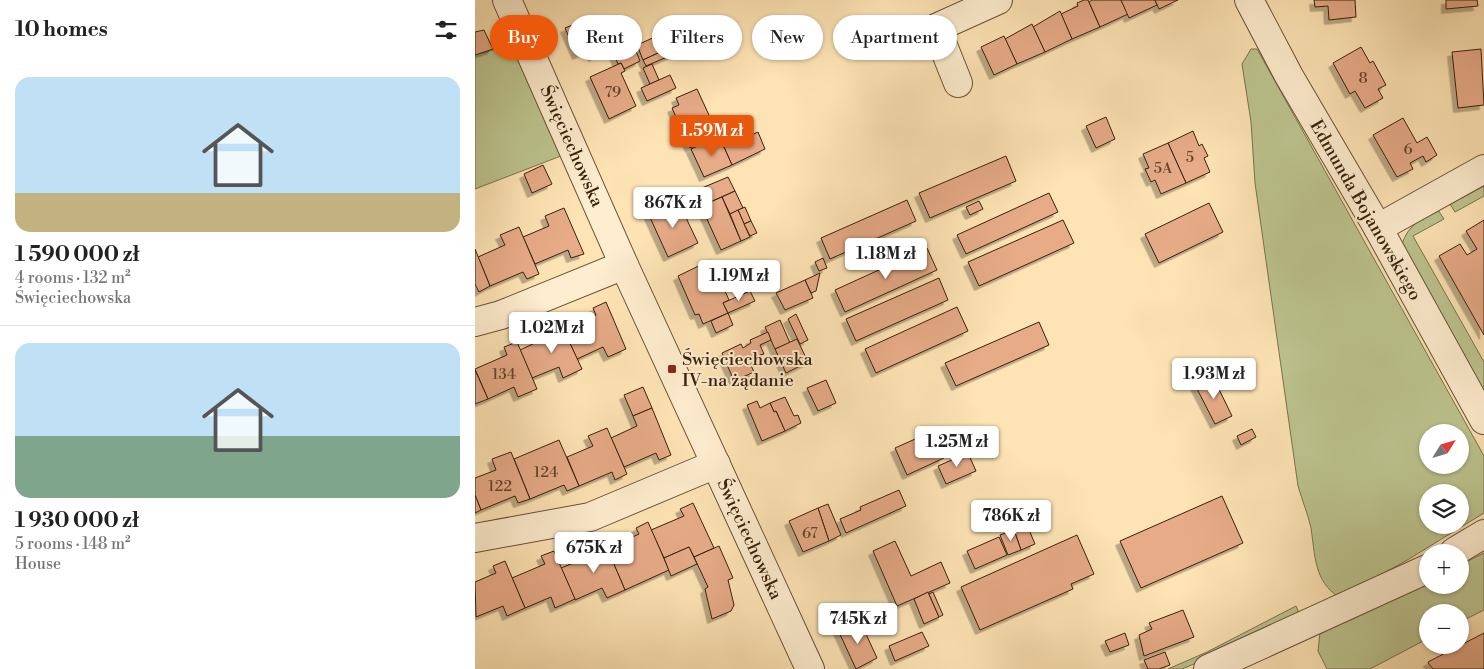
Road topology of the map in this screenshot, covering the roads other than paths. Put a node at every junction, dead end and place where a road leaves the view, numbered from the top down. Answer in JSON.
{"nodes":[{"id":1,"x":507,"y":0,"type":"edge"},
{"id":2,"x":998,"y":0,"type":"edge"},
{"id":3,"x":1249,"y":0,"type":"edge"},
{"id":4,"x":958,"y":83,"type":"dead end"},
{"id":5,"x":1484,"y":169,"type":"edge"},
{"id":6,"x":1379,"y":228,"type":"junction"},
{"id":7,"x":624,"y":265,"type":"junction"},
{"id":8,"x":475,"y":322,"type":"edge"},
{"id":9,"x":1484,"y":420,"type":"edge"},
{"id":10,"x":716,"y":464,"type":"junction"},
{"id":11,"x":1484,"y":534,"type":"edge"},
{"id":12,"x":475,"y":538,"type":"edge"},
{"id":13,"x":1467,"y":544,"type":"edge"},
{"id":14,"x":1419,"y":573,"type":"edge"},
{"id":15,"x":810,"y":669,"type":"edge"},
{"id":16,"x":1208,"y":669,"type":"edge"}],
"edges":[{"from":1,"to":7,"type":"street","name":"Święciechowska"},
{"from":2,"to":4,"type":"street"},
{"from":3,"to":6,"type":"street","name":"Edmunda Bojanowskiego"},
{"from":5,"to":6,"type":"street"},
{"from":6,"to":9,"type":"street","name":"Edmunda Bojanowskiego"},
{"from":7,"to":8,"type":"street"},
{"from":7,"to":10,"type":"street","name":"Święciechowska"},
{"from":10,"to":12,"type":"street","name":"Święciechowska"},
{"from":10,"to":15,"type":"street","name":"Święciechowska"},
{"from":11,"to":13,"type":"street"},
{"from":14,"to":16,"type":"street"}]}
